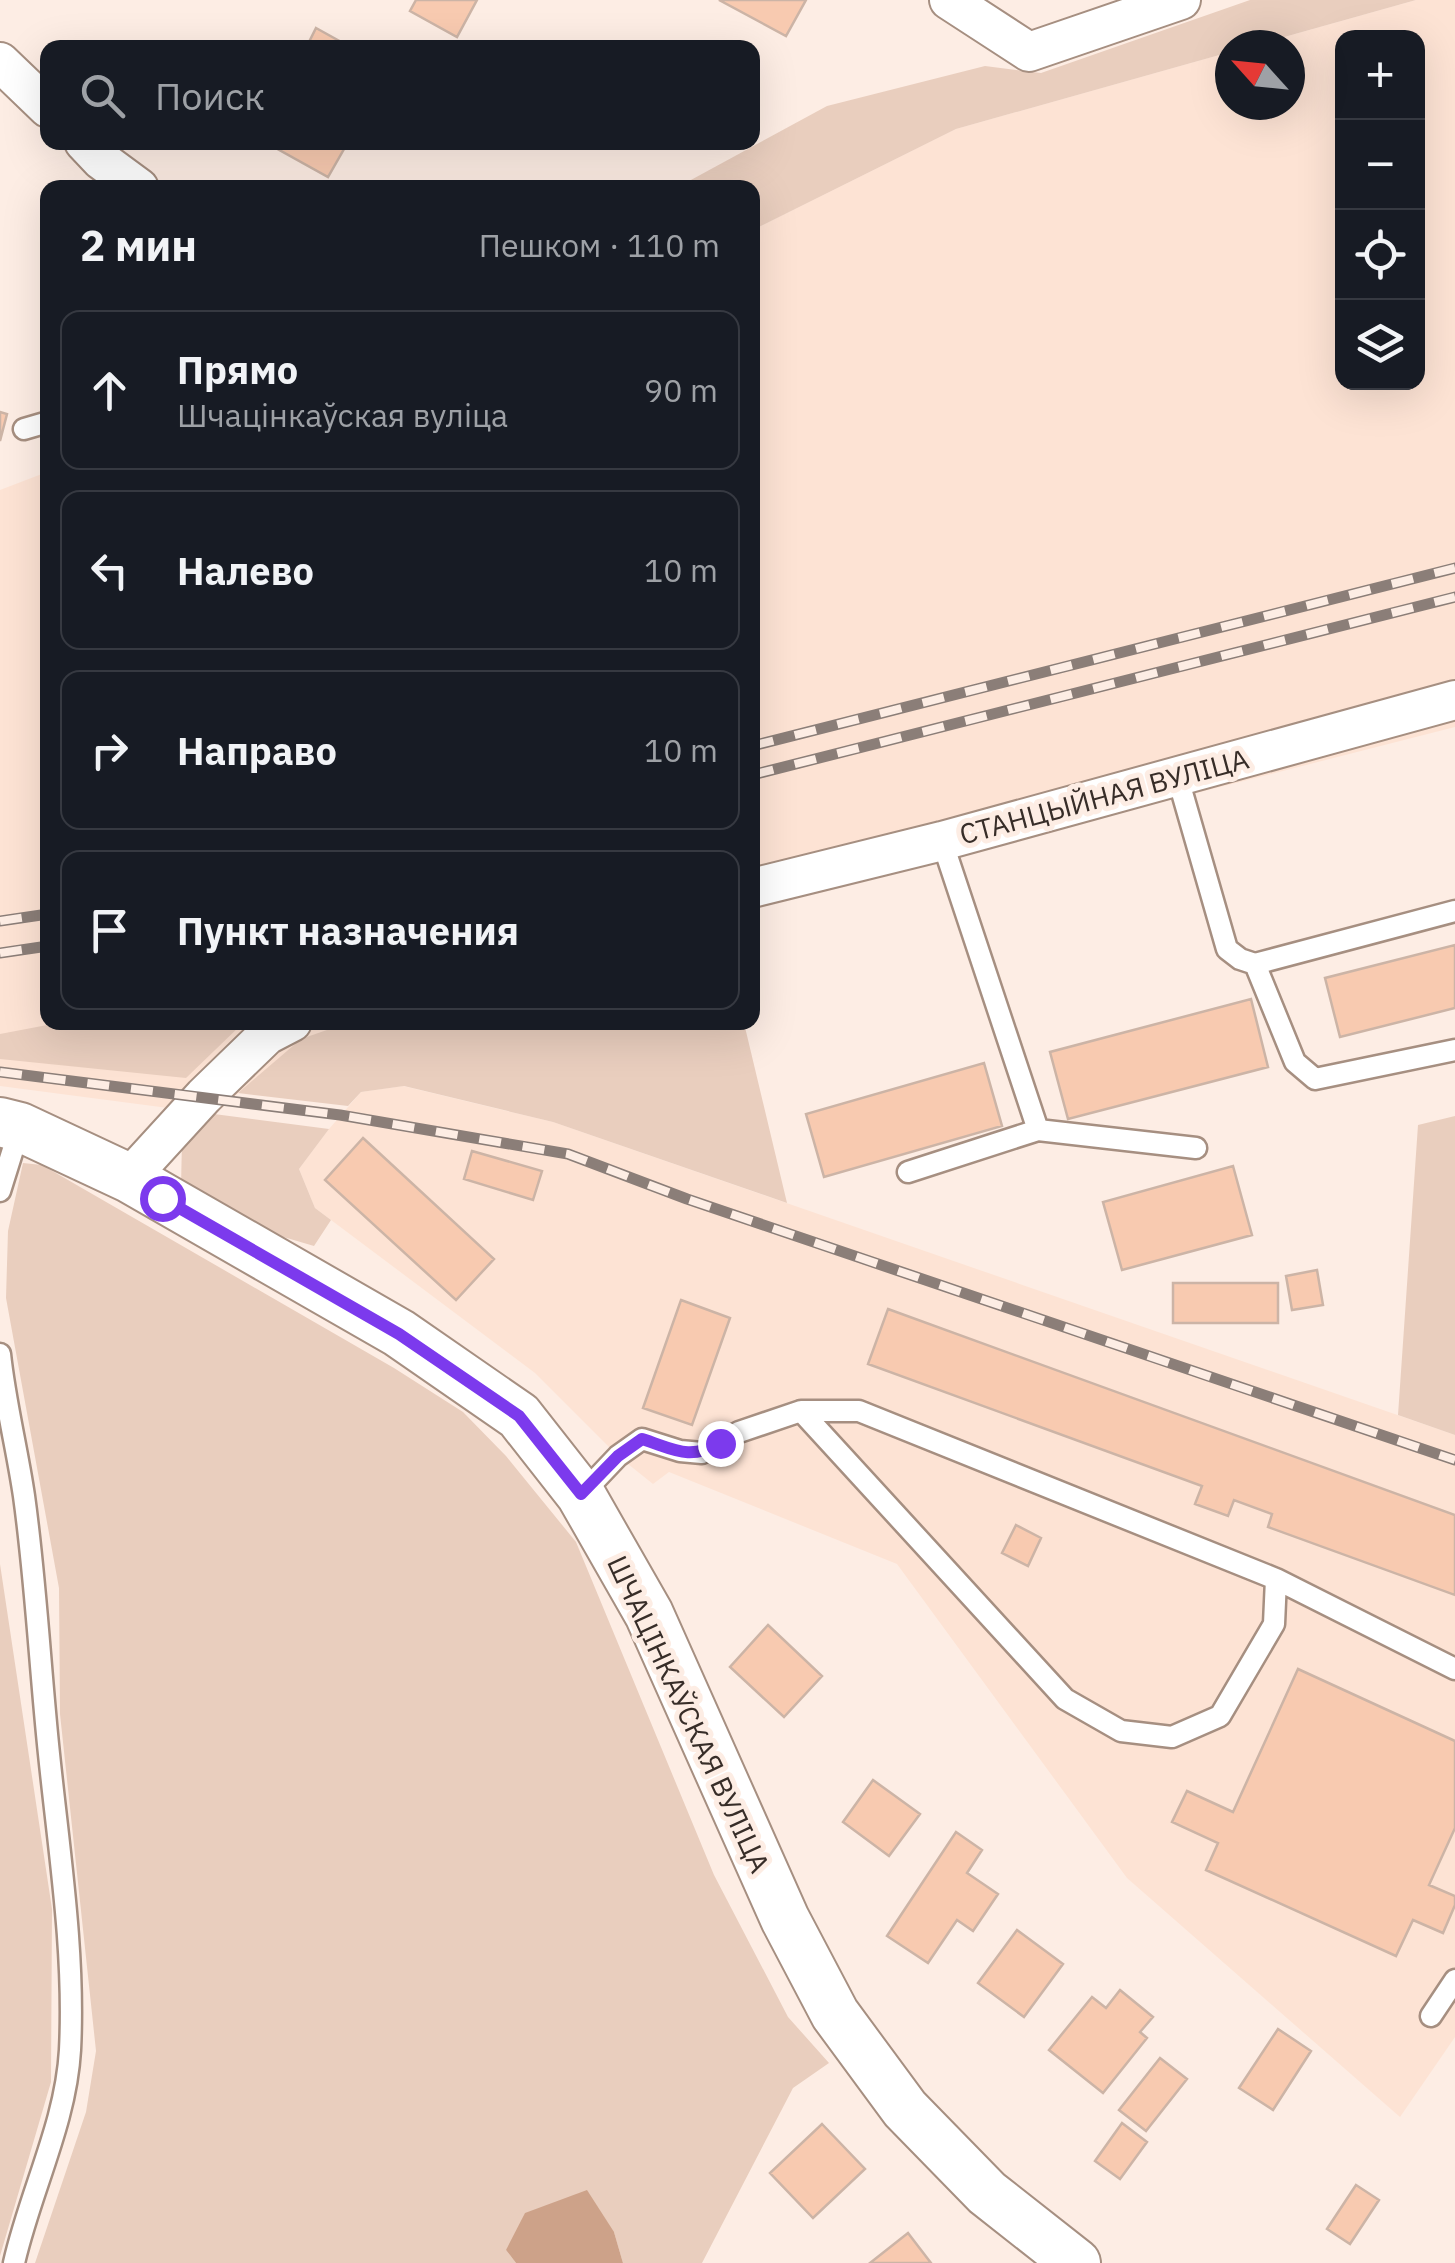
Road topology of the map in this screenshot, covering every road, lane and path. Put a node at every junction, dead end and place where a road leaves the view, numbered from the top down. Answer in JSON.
{"nodes":[{"id":1,"x":949,"y":0,"type":"edge"},
{"id":2,"x":1181,"y":0,"type":"edge"},
{"id":3,"x":0,"y":62,"type":"edge"},
{"id":4,"x":40,"y":100,"type":"edge"},
{"id":5,"x":92,"y":150,"type":"edge"},
{"id":6,"x":128,"y":180,"type":"edge"},
{"id":7,"x":40,"y":424,"type":"edge"},
{"id":8,"x":24,"y":428,"type":"dead end"},
{"id":9,"x":1455,"y":700,"type":"edge"},
{"id":10,"x":1177,"y":775,"type":"junction"},
{"id":11,"x":942,"y":840,"type":"junction"},
{"id":12,"x":760,"y":886,"type":"edge"},
{"id":13,"x":1455,"y":910,"type":"edge"},
{"id":14,"x":1255,"y":964,"type":"junction"},
{"id":15,"x":277,"y":1030,"type":"edge"},
{"id":16,"x":1455,"y":1050,"type":"edge"},
{"id":17,"x":10,"y":1124,"type":"edge"},
{"id":18,"x":1038,"y":1130,"type":"junction"},
{"id":19,"x":1196,"y":1148,"type":"dead end"},
{"id":20,"x":908,"y":1172,"type":"dead end"},
{"id":21,"x":129,"y":1178,"type":"junction"},
{"id":22,"x":0,"y":1191,"type":"edge"},
{"id":23,"x":0,"y":1354,"type":"edge"},
{"id":24,"x":800,"y":1412,"type":"junction"},
{"id":25,"x":581,"y":1494,"type":"junction"},
{"id":26,"x":1276,"y":1579,"type":"junction"},
{"id":27,"x":1455,"y":1669,"type":"edge"},
{"id":28,"x":1455,"y":1980,"type":"edge"},
{"id":29,"x":1431,"y":2016,"type":"dead end"},
{"id":30,"x":14,"y":2263,"type":"edge"},
{"id":31,"x":1076,"y":2263,"type":"edge"}],
"edges":[{"from":1,"to":2,"type":"street"},
{"from":3,"to":4,"type":"street"},
{"from":5,"to":6,"type":"street"},
{"from":7,"to":8,"type":"lane"},
{"from":9,"to":10,"type":"street","name":"СТАНЦЫЙНАЯ ВУЛІЦА"},
{"from":10,"to":11,"type":"street","name":"СТАНЦЫЙНАЯ ВУЛІЦА"},
{"from":10,"to":14,"type":"lane"},
{"from":11,"to":12,"type":"street","name":"СТАНЦЫЙНАЯ ВУЛІЦА"},
{"from":11,"to":18,"type":"lane"},
{"from":13,"to":14,"type":"lane"},
{"from":14,"to":16,"type":"lane"},
{"from":15,"to":21,"type":"street"},
{"from":17,"to":21,"type":"street"},
{"from":17,"to":22,"type":"lane"},
{"from":18,"to":19,"type":"lane"},
{"from":18,"to":20,"type":"lane"},
{"from":21,"to":25,"type":"street","name":"ШЧАЦІНКАЎСКАЯ ВУЛІЦА"},
{"from":23,"to":30,"type":"lane"},
{"from":24,"to":25,"type":"lane"},
{"from":24,"to":26,"type":"lane"},
{"from":24,"to":26,"type":"lane"},
{"from":25,"to":31,"type":"street","name":"ШЧАЦІНКАЎСКАЯ ВУЛІЦА"},
{"from":26,"to":27,"type":"lane"},
{"from":28,"to":29,"type":"lane"}]}
